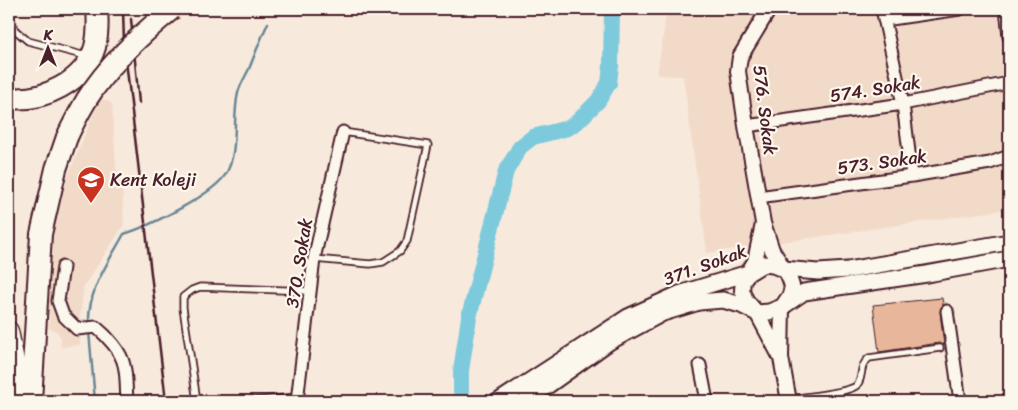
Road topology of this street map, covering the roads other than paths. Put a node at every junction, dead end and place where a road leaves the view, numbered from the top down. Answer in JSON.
{"nodes":[{"id":1,"x":97,"y":9,"type":"edge"},
{"id":2,"x":172,"y":9,"type":"edge"},
{"id":3,"x":769,"y":9,"type":"edge"},
{"id":4,"x":960,"y":9,"type":"edge"},
{"id":5,"x":1006,"y":9,"type":"edge"},
{"id":6,"x":883,"y":14,"type":"edge"},
{"id":7,"x":9,"y":16,"type":"edge"},
{"id":8,"x":1009,"y":36,"type":"edge"},
{"id":9,"x":91,"y":57,"type":"junction"},
{"id":10,"x":1009,"y":83,"type":"edge"},
{"id":11,"x":9,"y":98,"type":"edge"},
{"id":12,"x":902,"y":104,"type":"junction"},
{"id":13,"x":746,"y":126,"type":"junction"},
{"id":14,"x":343,"y":132,"type":"joint"},
{"id":15,"x":1009,"y":156,"type":"edge"},
{"id":16,"x":912,"y":176,"type":"junction"},
{"id":17,"x":758,"y":197,"type":"junction"},
{"id":18,"x":763,"y":223,"type":"junction"},
{"id":19,"x":1009,"y":242,"type":"edge"},
{"id":20,"x":314,"y":259,"type":"junction"},
{"id":21,"x":1009,"y":259,"type":"edge"},
{"id":22,"x":62,"y":268,"type":"dead end"},
{"id":23,"x":783,"y":268,"type":"junction"},
{"id":24,"x":748,"y":273,"type":"junction"},
{"id":25,"x":310,"y":291,"type":"junction"},
{"id":26,"x":782,"y":307,"type":"junction"},
{"id":27,"x":947,"y":311,"type":"dead end"},
{"id":28,"x":757,"y":313,"type":"junction"},
{"id":29,"x":9,"y":331,"type":"edge"},
{"id":30,"x":940,"y":348,"type":"dead end"},
{"id":31,"x":781,"y":358,"type":"junction"},
{"id":32,"x":700,"y":365,"type":"dead end"},
{"id":33,"x":297,"y":399,"type":"edge"},
{"id":34,"x":789,"y":400,"type":"edge"},
{"id":35,"x":20,"y":401,"type":"edge"},
{"id":36,"x":31,"y":401,"type":"edge"},
{"id":37,"x":127,"y":401,"type":"edge"},
{"id":38,"x":197,"y":401,"type":"edge"},
{"id":39,"x":250,"y":401,"type":"edge"},
{"id":40,"x":500,"y":401,"type":"edge"},
{"id":41,"x":526,"y":401,"type":"edge"},
{"id":42,"x":707,"y":401,"type":"edge"},
{"id":43,"x":960,"y":401,"type":"edge"}],
"edges":[{"from":1,"to":9,"type":"highway"},
{"from":2,"to":36,"type":"highway","bridge":true},
{"from":3,"to":13,"type":"street","name":"576. Sokak"},
{"from":4,"to":6,"type":"street"},
{"from":5,"to":8,"type":"street"},
{"from":6,"to":12,"type":"street"},
{"from":7,"to":9,"type":"lane"},
{"from":9,"to":11,"type":"highway"},
{"from":10,"to":12,"type":"street","name":"574. Sokak"},
{"from":12,"to":13,"type":"street","name":"574. Sokak"},
{"from":12,"to":16,"type":"street"},
{"from":13,"to":17,"type":"street","name":"576. Sokak"},
{"from":14,"to":20,"type":"street","name":"370. Sokak"},
{"from":14,"to":20,"type":"lane"},
{"from":15,"to":16,"type":"street","name":"573. Sokak"},
{"from":16,"to":17,"type":"street","name":"573. Sokak"},
{"from":17,"to":18,"type":"street","name":"576. Sokak"},
{"from":18,"to":23,"type":"street","name":"576. Sokak"},
{"from":18,"to":24,"type":"street"},
{"from":19,"to":23,"type":"main road","name":"371. Sokak"},
{"from":20,"to":25,"type":"street","name":"370. Sokak"},
{"from":21,"to":26,"type":"main road"},
{"from":22,"to":37,"type":"street"},
{"from":23,"to":24,"type":"main road","name":"371. Sokak"},
{"from":23,"to":26,"type":"street"},
{"from":24,"to":28,"type":"street"},
{"from":24,"to":40,"type":"main road","name":"371. Sokak"},
{"from":25,"to":33,"type":"street","name":"370. Sokak"},
{"from":25,"to":38,"type":"lane"},
{"from":26,"to":28,"type":"main road"},
{"from":26,"to":31,"type":"street"},
{"from":27,"to":43,"type":"street"},
{"from":28,"to":31,"type":"street"},
{"from":28,"to":41,"type":"main road","name":"371. Sokak"},
{"from":29,"to":35,"type":"highway"},
{"from":30,"to":34,"type":"lane"},
{"from":31,"to":34,"type":"street"},
{"from":32,"to":42,"type":"street"},
{"from":33,"to":39,"type":"lane"}]}
